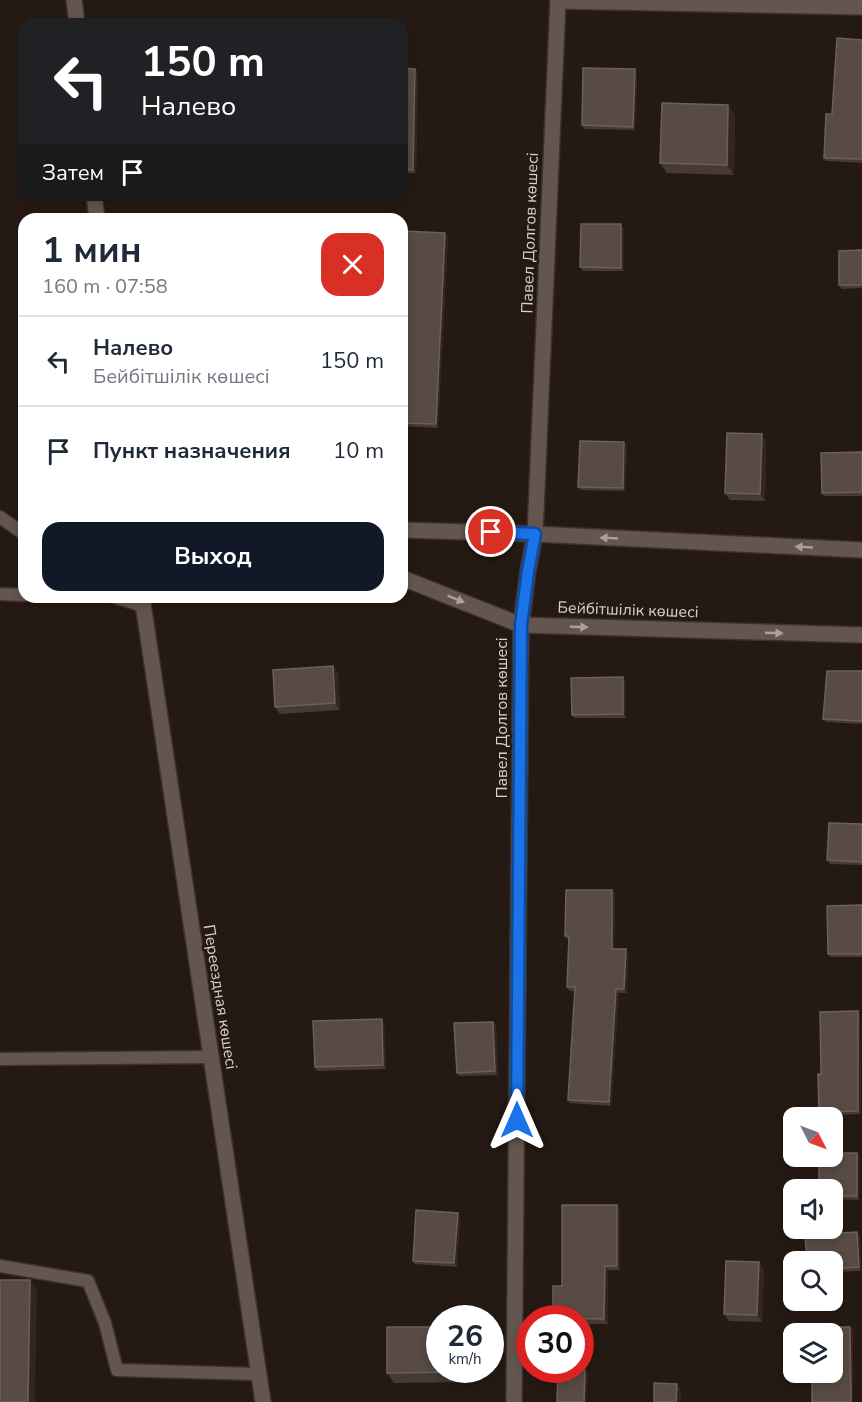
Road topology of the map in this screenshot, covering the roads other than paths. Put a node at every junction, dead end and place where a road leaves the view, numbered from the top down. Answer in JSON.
{"nodes":[{"id":1,"x":74,"y":0,"type":"edge"},
{"id":2,"x":558,"y":1,"type":"edge"},
{"id":3,"x":862,"y":7,"type":"edge"},
{"id":4,"x":76,"y":18,"type":"edge"},
{"id":5,"x":0,"y":518,"type":"edge"},
{"id":6,"x":18,"y":530,"type":"edge"},
{"id":7,"x":408,"y":530,"type":"edge"},
{"id":8,"x":535,"y":534,"type":"junction"},
{"id":9,"x":862,"y":550,"type":"edge"},
{"id":10,"x":408,"y":580,"type":"edge"},
{"id":11,"x":0,"y":594,"type":"edge"},
{"id":12,"x":18,"y":595,"type":"edge"},
{"id":13,"x":143,"y":603,"type":"edge"},
{"id":14,"x":521,"y":625,"type":"junction"},
{"id":15,"x":862,"y":635,"type":"edge"},
{"id":16,"x":211,"y":1057,"type":"junction"},
{"id":17,"x":0,"y":1059,"type":"edge"},
{"id":18,"x":0,"y":1266,"type":"edge"},
{"id":19,"x":259,"y":1374,"type":"junction"},
{"id":20,"x":263,"y":1402,"type":"edge"},
{"id":21,"x":514,"y":1402,"type":"edge"}],
"edges":[{"from":1,"to":4,"type":"street"},
{"from":2,"to":3,"type":"street"},
{"from":2,"to":8,"type":"street","name":"Павел Долгов көшесі"},
{"from":5,"to":6,"type":"lane"},
{"from":7,"to":8,"type":"street"},
{"from":9,"to":8,"type":"street","one_way":true},
{"from":8,"to":14,"type":"street","name":"Павел Долгов көшесі"},
{"from":10,"to":14,"type":"street","name":"Бейбітшілік көшесі","one_way":true},
{"from":11,"to":12,"type":"lane"},
{"from":13,"to":16,"type":"street","name":"Переездная көшесі"},
{"from":14,"to":15,"type":"street","name":"Бейбітшілік көшесі","one_way":true},
{"from":14,"to":21,"type":"street","name":"Павел Долгов көшесі"},
{"from":16,"to":17,"type":"lane"},
{"from":16,"to":19,"type":"street","name":"Переездная көшесі"},
{"from":18,"to":19,"type":"lane"},
{"from":19,"to":20,"type":"street","name":"Переездная көшесі"}]}
